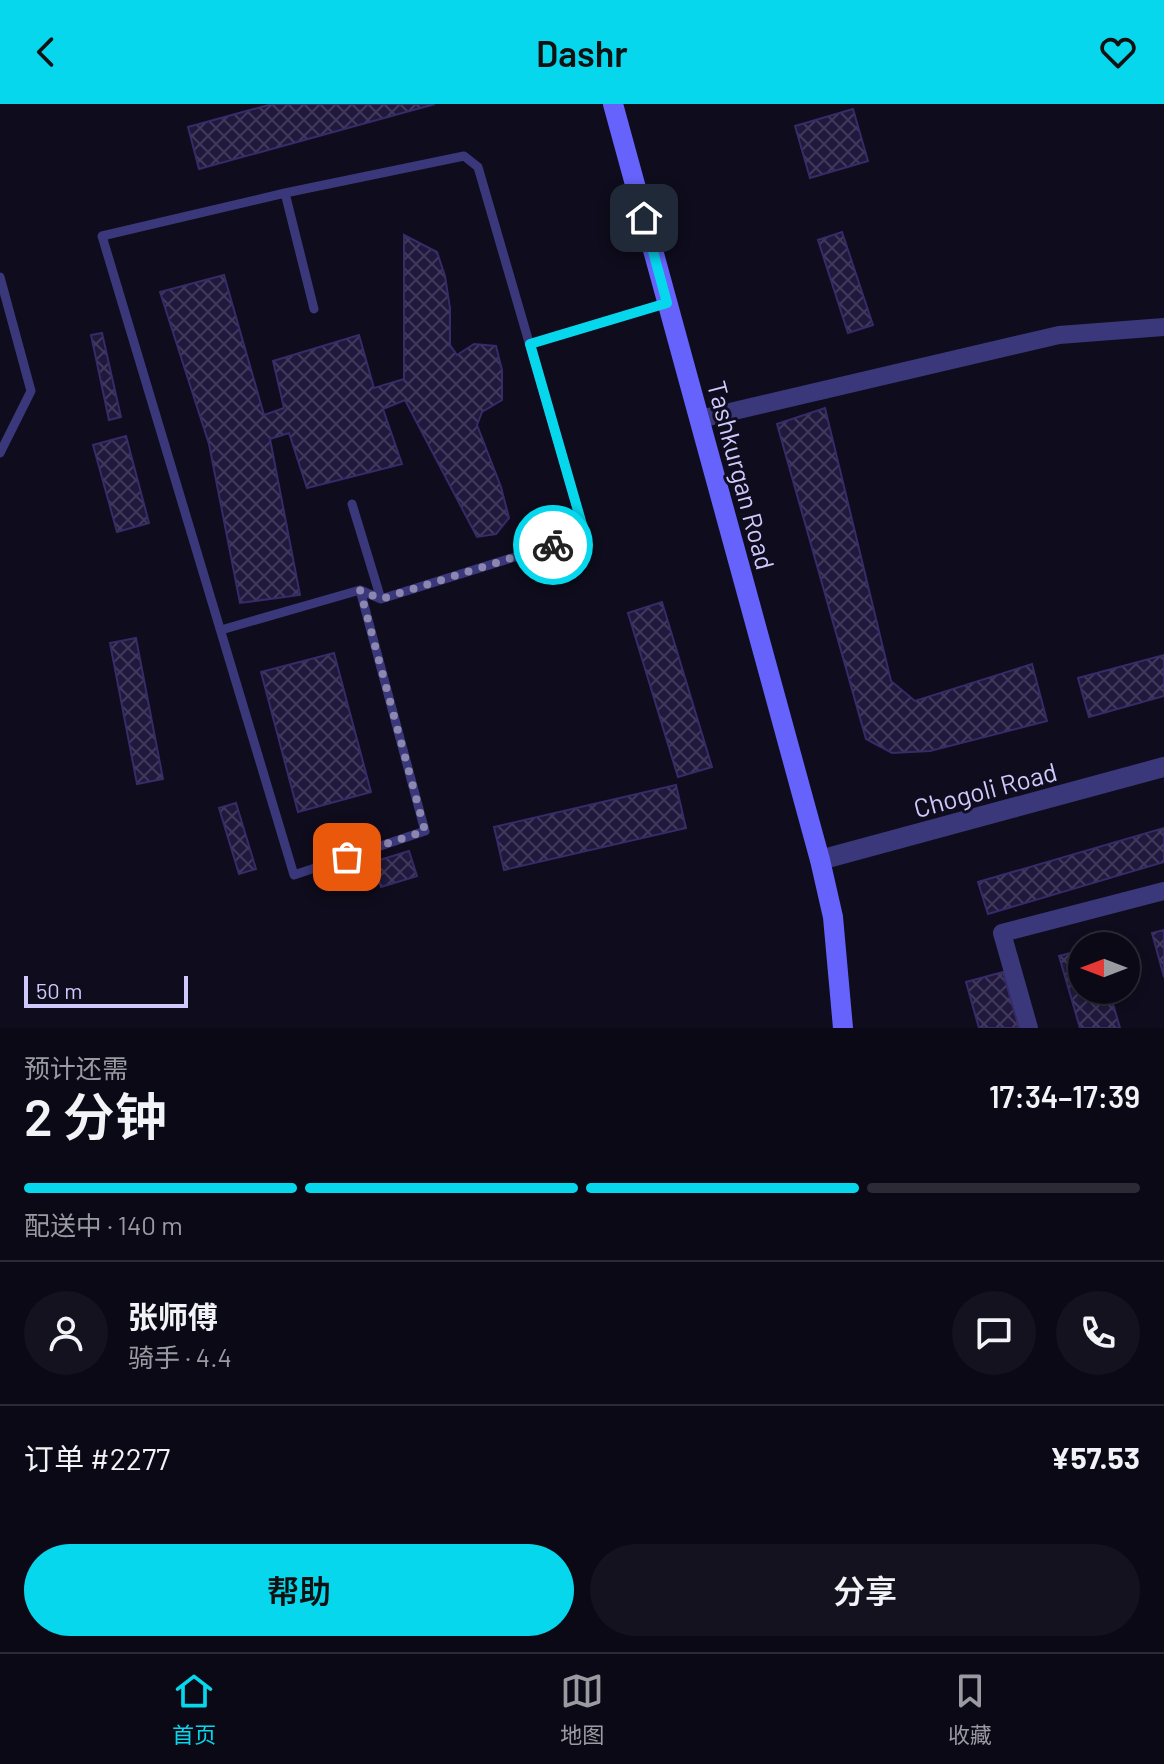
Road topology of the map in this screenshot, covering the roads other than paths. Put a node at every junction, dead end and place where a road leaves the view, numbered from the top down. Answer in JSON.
{"nodes":[{"id":1,"x":613,"y":104,"type":"edge"},
{"id":2,"x":285,"y":193,"type":"junction"},
{"id":3,"x":0,"y":277,"type":"edge"},
{"id":4,"x":667,"y":303,"type":"junction"},
{"id":5,"x":314,"y":309,"type":"dead end"},
{"id":6,"x":1164,"y":327,"type":"edge"},
{"id":7,"x":530,"y":344,"type":"junction"},
{"id":8,"x":700,"y":419,"type":"junction"},
{"id":9,"x":0,"y":453,"type":"edge"},
{"id":10,"x":352,"y":504,"type":"dead end"},
{"id":11,"x":360,"y":590,"type":"junction"},
{"id":12,"x":381,"y":599,"type":"junction"},
{"id":13,"x":221,"y":630,"type":"junction"},
{"id":14,"x":1164,"y":767,"type":"edge"},
{"id":15,"x":820,"y":860,"type":"junction"},
{"id":16,"x":1164,"y":891,"type":"edge"},
{"id":17,"x":843,"y":1028,"type":"edge"},
{"id":18,"x":1029,"y":1028,"type":"edge"}],
"edges":[{"from":1,"to":4,"type":"main road","name":"Tashkurgan Road"},
{"from":2,"to":5,"type":"lane"},
{"from":2,"to":7,"type":"lane"},
{"from":2,"to":13,"type":"lane"},
{"from":3,"to":9,"type":"lane"},
{"from":4,"to":7,"type":"lane"},
{"from":4,"to":8,"type":"main road","name":"Tashkurgan Road"},
{"from":6,"to":8,"type":"street"},
{"from":7,"to":12,"type":"lane"},
{"from":8,"to":15,"type":"main road","name":"Tashkurgan Road"},
{"from":10,"to":12,"type":"lane"},
{"from":11,"to":12,"type":"lane"},
{"from":11,"to":13,"type":"lane"},
{"from":11,"to":13,"type":"lane"},
{"from":14,"to":15,"type":"street","name":"Chogoli Road"},
{"from":15,"to":17,"type":"main road","name":"Tashkurgan Road"},
{"from":16,"to":18,"type":"street"}]}
